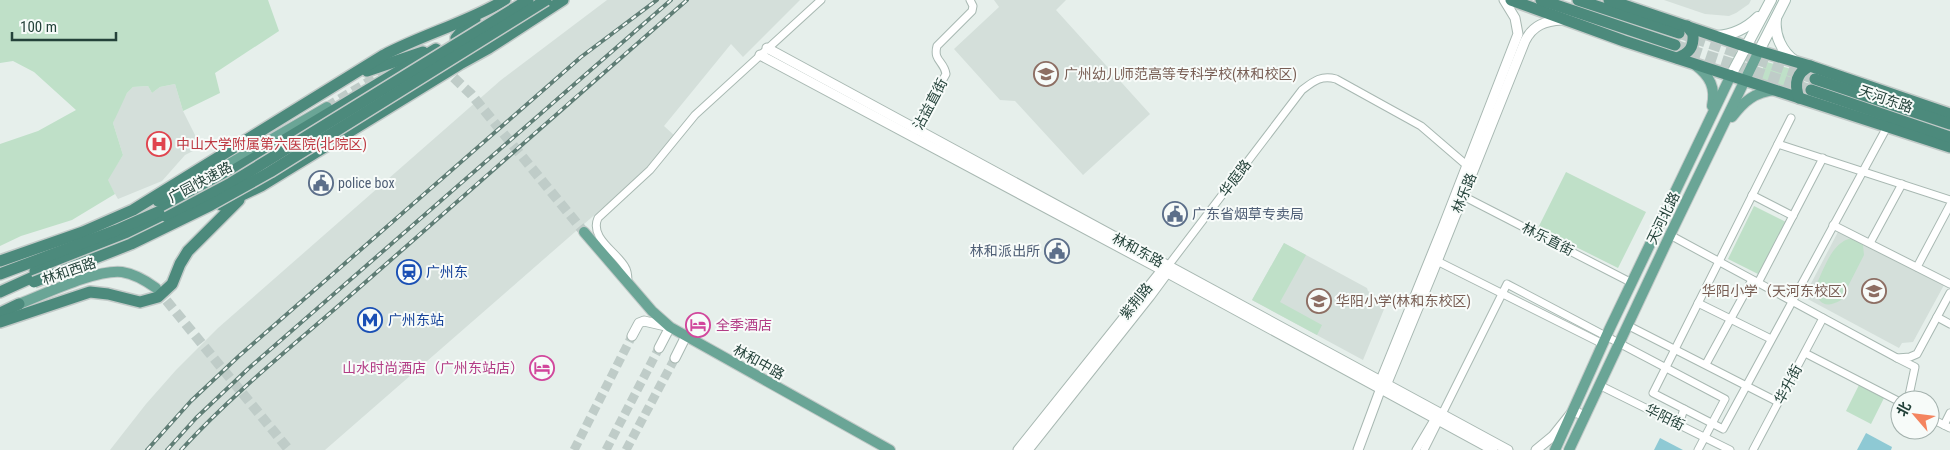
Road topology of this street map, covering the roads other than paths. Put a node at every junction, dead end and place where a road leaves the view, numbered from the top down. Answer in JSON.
{"nodes":[{"id":1,"x":505,"y":0,"type":"edge"},
{"id":2,"x":528,"y":0,"type":"edge"},
{"id":3,"x":546,"y":0,"type":"edge"},
{"id":4,"x":563,"y":0,"type":"edge"},
{"id":5,"x":821,"y":0,"type":"edge"},
{"id":6,"x":970,"y":0,"type":"edge"},
{"id":7,"x":1504,"y":0,"type":"edge"},
{"id":8,"x":1511,"y":0,"type":"edge"},
{"id":9,"x":1541,"y":0,"type":"edge"},
{"id":10,"x":1578,"y":0,"type":"edge"},
{"id":11,"x":1609,"y":0,"type":"edge"},
{"id":12,"x":1771,"y":0,"type":"edge"},
{"id":13,"x":1785,"y":0,"type":"edge"},
{"id":14,"x":491,"y":8,"type":"junction"},
{"id":15,"x":1763,"y":13,"type":"junction"},
{"id":16,"x":1777,"y":16,"type":"junction"},
{"id":17,"x":1565,"y":19,"type":"junction"},
{"id":18,"x":1682,"y":30,"type":"junction"},
{"id":19,"x":1715,"y":36,"type":"junction"},
{"id":20,"x":1674,"y":45,"type":"tunnel mouth"},
{"id":21,"x":1745,"y":46,"type":"junction"},
{"id":22,"x":489,"y":48,"type":"junction"},
{"id":23,"x":436,"y":49,"type":"junction"},
{"id":24,"x":764,"y":51,"type":"junction"},
{"id":25,"x":1759,"y":51,"type":"junction"},
{"id":26,"x":1677,"y":58,"type":"junction"},
{"id":27,"x":1795,"y":61,"type":"junction"},
{"id":28,"x":460,"y":64,"type":"junction"},
{"id":29,"x":1810,"y":66,"type":"junction"},
{"id":30,"x":1731,"y":75,"type":"junction"},
{"id":31,"x":351,"y":76,"type":"junction"},
{"id":32,"x":1745,"y":80,"type":"junction"},
{"id":33,"x":1776,"y":90,"type":"junction"},
{"id":34,"x":1799,"y":98,"type":"junction"},
{"id":35,"x":327,"y":107,"type":"tunnel mouth"},
{"id":36,"x":1950,"y":114,"type":"edge"},
{"id":37,"x":1791,"y":118,"type":"dead end"},
{"id":38,"x":1707,"y":124,"type":"junction"},
{"id":39,"x":1950,"y":124,"type":"edge"},
{"id":40,"x":1887,"y":127,"type":"junction"},
{"id":41,"x":914,"y":133,"type":"junction"},
{"id":42,"x":1720,"y":134,"type":"junction"},
{"id":43,"x":1950,"y":137,"type":"edge"},
{"id":44,"x":1778,"y":144,"type":"junction"},
{"id":45,"x":1950,"y":147,"type":"edge"},
{"id":46,"x":1823,"y":158,"type":"junction"},
{"id":47,"x":1470,"y":169,"type":"junction"},
{"id":48,"x":1863,"y":172,"type":"junction"},
{"id":49,"x":210,"y":176,"type":"junction"},
{"id":50,"x":1902,"y":184,"type":"junction"},
{"id":51,"x":245,"y":193,"type":"junction"},
{"id":52,"x":1752,"y":195,"type":"junction"},
{"id":53,"x":1463,"y":196,"type":"junction"},
{"id":54,"x":1950,"y":200,"type":"edge"},
{"id":55,"x":1950,"y":205,"type":"edge"},
{"id":56,"x":123,"y":215,"type":"junction"},
{"id":57,"x":1793,"y":216,"type":"junction"},
{"id":58,"x":134,"y":222,"type":"junction"},
{"id":59,"x":1833,"y":225,"type":"junction"},
{"id":60,"x":584,"y":232,"type":"tunnel mouth"},
{"id":61,"x":1670,"y":235,"type":"junction"},
{"id":62,"x":1870,"y":243,"type":"junction"},
{"id":63,"x":0,"y":261,"type":"edge"},
{"id":64,"x":1437,"y":261,"type":"junction"},
{"id":65,"x":1719,"y":262,"type":"junction"},
{"id":66,"x":1917,"y":267,"type":"junction"},
{"id":67,"x":1166,"y":269,"type":"junction"},
{"id":68,"x":0,"y":274,"type":"edge"},
{"id":69,"x":1755,"y":281,"type":"junction"},
{"id":70,"x":628,"y":282,"type":"junction"},
{"id":71,"x":1632,"y":283,"type":"junction"},
{"id":72,"x":1950,"y":284,"type":"edge"},
{"id":73,"x":0,"y":286,"type":"edge"},
{"id":74,"x":156,"y":288,"type":"tunnel mouth"},
{"id":75,"x":0,"y":292,"type":"edge"},
{"id":76,"x":90,"y":292,"type":"junction"},
{"id":77,"x":1950,"y":293,"type":"edge"},
{"id":78,"x":0,"y":298,"type":"edge"},
{"id":79,"x":1792,"y":302,"type":"junction"},
{"id":80,"x":1698,"y":303,"type":"junction"},
{"id":81,"x":19,"y":304,"type":"joint"},
{"id":82,"x":0,"y":311,"type":"edge"},
{"id":83,"x":1937,"y":317,"type":"junction"},
{"id":84,"x":1823,"y":318,"type":"junction"},
{"id":85,"x":1731,"y":319,"type":"junction"},
{"id":86,"x":0,"y":322,"type":"edge"},
{"id":87,"x":1950,"y":324,"type":"edge"},
{"id":88,"x":1627,"y":326,"type":"junction"},
{"id":89,"x":670,"y":327,"type":"junction"},
{"id":90,"x":0,"y":328,"type":"edge"},
{"id":91,"x":632,"y":336,"type":"tunnel mouth"},
{"id":92,"x":686,"y":336,"type":"junction"},
{"id":93,"x":1772,"y":340,"type":"junction"},
{"id":94,"x":1603,"y":344,"type":"junction"},
{"id":95,"x":660,"y":348,"type":"tunnel mouth"},
{"id":96,"x":1675,"y":349,"type":"junction"},
{"id":97,"x":1805,"y":352,"type":"junction"},
{"id":98,"x":675,"y":358,"type":"tunnel mouth"},
{"id":99,"x":1897,"y":358,"type":"junction"},
{"id":100,"x":1706,"y":364,"type":"junction"},
{"id":101,"x":1383,"y":384,"type":"junction"},
{"id":102,"x":1599,"y":385,"type":"junction"},
{"id":103,"x":1746,"y":386,"type":"junction"},
{"id":104,"x":1910,"y":390,"type":"edge"},
{"id":105,"x":1890,"y":397,"type":"edge"},
{"id":106,"x":1778,"y":402,"type":"junction"},
{"id":107,"x":1684,"y":409,"type":"junction"},
{"id":108,"x":1573,"y":412,"type":"junction"},
{"id":109,"x":1950,"y":412,"type":"edge"},
{"id":110,"x":1585,"y":416,"type":"junction"},
{"id":111,"x":1434,"y":418,"type":"junction"},
{"id":112,"x":1679,"y":424,"type":"junction"},
{"id":113,"x":1947,"y":427,"type":"edge"},
{"id":114,"x":890,"y":450,"type":"edge"},
{"id":115,"x":1018,"y":450,"type":"edge"},
{"id":116,"x":1028,"y":450,"type":"edge"},
{"id":117,"x":1358,"y":450,"type":"edge"},
{"id":118,"x":1416,"y":450,"type":"edge"},
{"id":119,"x":1424,"y":450,"type":"edge"},
{"id":120,"x":1494,"y":450,"type":"edge"},
{"id":121,"x":1508,"y":450,"type":"edge"},
{"id":122,"x":1536,"y":450,"type":"edge"},
{"id":123,"x":1555,"y":450,"type":"edge"},
{"id":124,"x":1570,"y":450,"type":"edge"},
{"id":125,"x":1698,"y":450,"type":"edge"},
{"id":126,"x":1730,"y":450,"type":"edge"},
{"id":127,"x":1753,"y":450,"type":"edge"}],
"edges":[{"from":1,"to":14,"type":"highway"},
{"from":2,"to":73,"type":"highway","name":"广园快速路","bridge":true},
{"from":3,"to":78,"type":"highway","name":"广园快速路","bridge":true},
{"from":4,"to":22,"type":"highway"},
{"from":5,"to":24,"type":"street"},
{"from":6,"to":41,"type":"street","name":"沾益直街"},
{"from":7,"to":47,"type":"street","name":"林乐路"},
{"from":8,"to":17,"type":"highway"},
{"from":9,"to":20,"type":"highway"},
{"from":10,"to":18,"type":"highway"},
{"from":11,"to":18,"type":"highway"},
{"from":12,"to":15,"type":"main road","name":"天河北路"},
{"from":13,"to":16,"type":"main road","name":"天河北路"},
{"from":14,"to":22,"type":"highway"},
{"from":14,"to":31,"type":"highway"},
{"from":15,"to":19,"type":"main road"},
{"from":15,"to":21,"type":"main road","name":"天河北路"},
{"from":16,"to":25,"type":"main road","name":"天河北路"},
{"from":16,"to":27,"type":"main road"},
{"from":17,"to":26,"type":"highway"},
{"from":17,"to":47,"type":"street","name":"林乐路"},
{"from":18,"to":19,"type":"highway"},
{"from":18,"to":26,"type":"highway"},
{"from":19,"to":21,"type":"highway"},
{"from":21,"to":25,"type":"highway"},
{"from":21,"to":30,"type":"main road","name":"天河北路"},
{"from":22,"to":28,"type":"highway"},
{"from":23,"to":28,"type":"highway"},
{"from":23,"to":31,"type":"highway"},
{"from":23,"to":58,"type":"highway"},
{"from":24,"to":41,"type":"street","name":"林和东路"},
{"from":24,"to":70,"type":"street"},
{"from":25,"to":27,"type":"highway"},
{"from":25,"to":32,"type":"main road","name":"天河北路"},
{"from":26,"to":30,"type":"highway"},
{"from":26,"to":38,"type":"main road"},
{"from":27,"to":29,"type":"highway"},
{"from":28,"to":51,"type":"highway"},
{"from":29,"to":34,"type":"highway"},
{"from":29,"to":36,"type":"highway"},
{"from":30,"to":32,"type":"highway"},
{"from":30,"to":38,"type":"main road","name":"天河北路"},
{"from":31,"to":56,"type":"highway"},
{"from":32,"to":33,"type":"highway"},
{"from":32,"to":42,"type":"main road","name":"天河北路"},
{"from":33,"to":34,"type":"highway"},
{"from":33,"to":42,"type":"main road"},
{"from":34,"to":40,"type":"highway"},
{"from":35,"to":49,"type":"main road"},
{"from":37,"to":44,"type":"street"},
{"from":38,"to":71,"type":"main road","name":"天河北路"},
{"from":39,"to":43,"type":"highway","name":"天河东路"},
{"from":40,"to":45,"type":"highway"},
{"from":40,"to":48,"type":"street"},
{"from":41,"to":67,"type":"street","name":"林和东路"},
{"from":42,"to":61,"type":"main road","name":"天河北路"},
{"from":44,"to":46,"type":"street"},
{"from":44,"to":52,"type":"street"},
{"from":46,"to":48,"type":"street"},
{"from":46,"to":57,"type":"street"},
{"from":47,"to":53,"type":"street","name":"林乐路"},
{"from":47,"to":67,"type":"street","name":"华庭路"},
{"from":47,"to":101,"type":"street","name":"林乐路"},
{"from":48,"to":50,"type":"street"},
{"from":48,"to":59,"type":"street"},
{"from":49,"to":56,"type":"highway"},
{"from":49,"to":58,"type":"highway"},
{"from":50,"to":54,"type":"street"},
{"from":50,"to":62,"type":"street"},
{"from":51,"to":75,"type":"highway"},
{"from":51,"to":76,"type":"highway"},
{"from":52,"to":57,"type":"street"},
{"from":52,"to":65,"type":"street"},
{"from":53,"to":64,"type":"street","name":"林乐路"},
{"from":53,"to":71,"type":"street","name":"林乐直街"},
{"from":55,"to":66,"type":"street"},
{"from":56,"to":63,"type":"highway"},
{"from":57,"to":69,"type":"street"},
{"from":58,"to":68,"type":"highway"},
{"from":59,"to":62,"type":"street"},
{"from":59,"to":79,"type":"street"},
{"from":60,"to":70,"type":"main road","name":"林和中路"},
{"from":61,"to":65,"type":"street"},
{"from":61,"to":88,"type":"main road","name":"天河北路"},
{"from":62,"to":66,"type":"street"},
{"from":64,"to":94,"type":"street"},
{"from":64,"to":101,"type":"street","name":"林乐路"},
{"from":65,"to":69,"type":"street"},
{"from":65,"to":80,"type":"street"},
{"from":66,"to":72,"type":"street"},
{"from":67,"to":101,"type":"street","name":"林和东路"},
{"from":67,"to":115,"type":"street","name":"紫荆路"},
{"from":67,"to":116,"type":"street","name":"紫荆路"},
{"from":69,"to":79,"type":"street"},
{"from":69,"to":85,"type":"street"},
{"from":70,"to":89,"type":"main road","name":"林和中路"},
{"from":71,"to":94,"type":"main road","name":"天河北路"},
{"from":74,"to":81,"type":"main road","name":"林和西路"},
{"from":76,"to":86,"type":"highway"},
{"from":76,"to":90,"type":"highway"},
{"from":77,"to":83,"type":"street"},
{"from":79,"to":84,"type":"street"},
{"from":79,"to":93,"type":"street"},
{"from":80,"to":85,"type":"street"},
{"from":80,"to":96,"type":"street"},
{"from":81,"to":82,"type":"highway"},
{"from":83,"to":87,"type":"street"},
{"from":83,"to":99,"type":"street"},
{"from":84,"to":97,"type":"street","name":"华升街"},
{"from":84,"to":99,"type":"street"},
{"from":85,"to":93,"type":"street"},
{"from":85,"to":100,"type":"street"},
{"from":88,"to":96,"type":"street"},
{"from":88,"to":102,"type":"main road","name":"天河北路"},
{"from":89,"to":91,"type":"street"},
{"from":89,"to":92,"type":"main road","name":"林和中路"},
{"from":89,"to":95,"type":"street"},
{"from":92,"to":98,"type":"street"},
{"from":92,"to":114,"type":"main road","name":"林和中路"},
{"from":93,"to":103,"type":"street"},
{"from":94,"to":108,"type":"main road","name":"天河北路"},
{"from":96,"to":100,"type":"street"},
{"from":96,"to":107,"type":"street"},
{"from":97,"to":105,"type":"street"},
{"from":97,"to":106,"type":"street","name":"华升街"},
{"from":99,"to":104,"type":"street"},
{"from":100,"to":103,"type":"street"},
{"from":101,"to":111,"type":"street","name":"林和东路"},
{"from":101,"to":117,"type":"street","name":"林乐路"},
{"from":101,"to":121,"type":"street","name":"林和东路"},
{"from":102,"to":110,"type":"main road","name":"天河北路"},
{"from":102,"to":112,"type":"street","name":"华阳街"},
{"from":103,"to":106,"type":"street"},
{"from":103,"to":107,"type":"street"},
{"from":106,"to":127,"type":"street","name":"华升街"},
{"from":107,"to":112,"type":"street"},
{"from":108,"to":110,"type":"street"},
{"from":108,"to":122,"type":"street"},
{"from":108,"to":123,"type":"main road","name":"天河北路"},
{"from":109,"to":113,"type":"street"},
{"from":110,"to":124,"type":"main road","name":"天河北路"},
{"from":111,"to":118,"type":"street"},
{"from":111,"to":120,"type":"street","name":"林和东路"},
{"from":112,"to":126,"type":"street","name":"华阳街"},
{"from":119,"to":125,"type":"street"}]}
